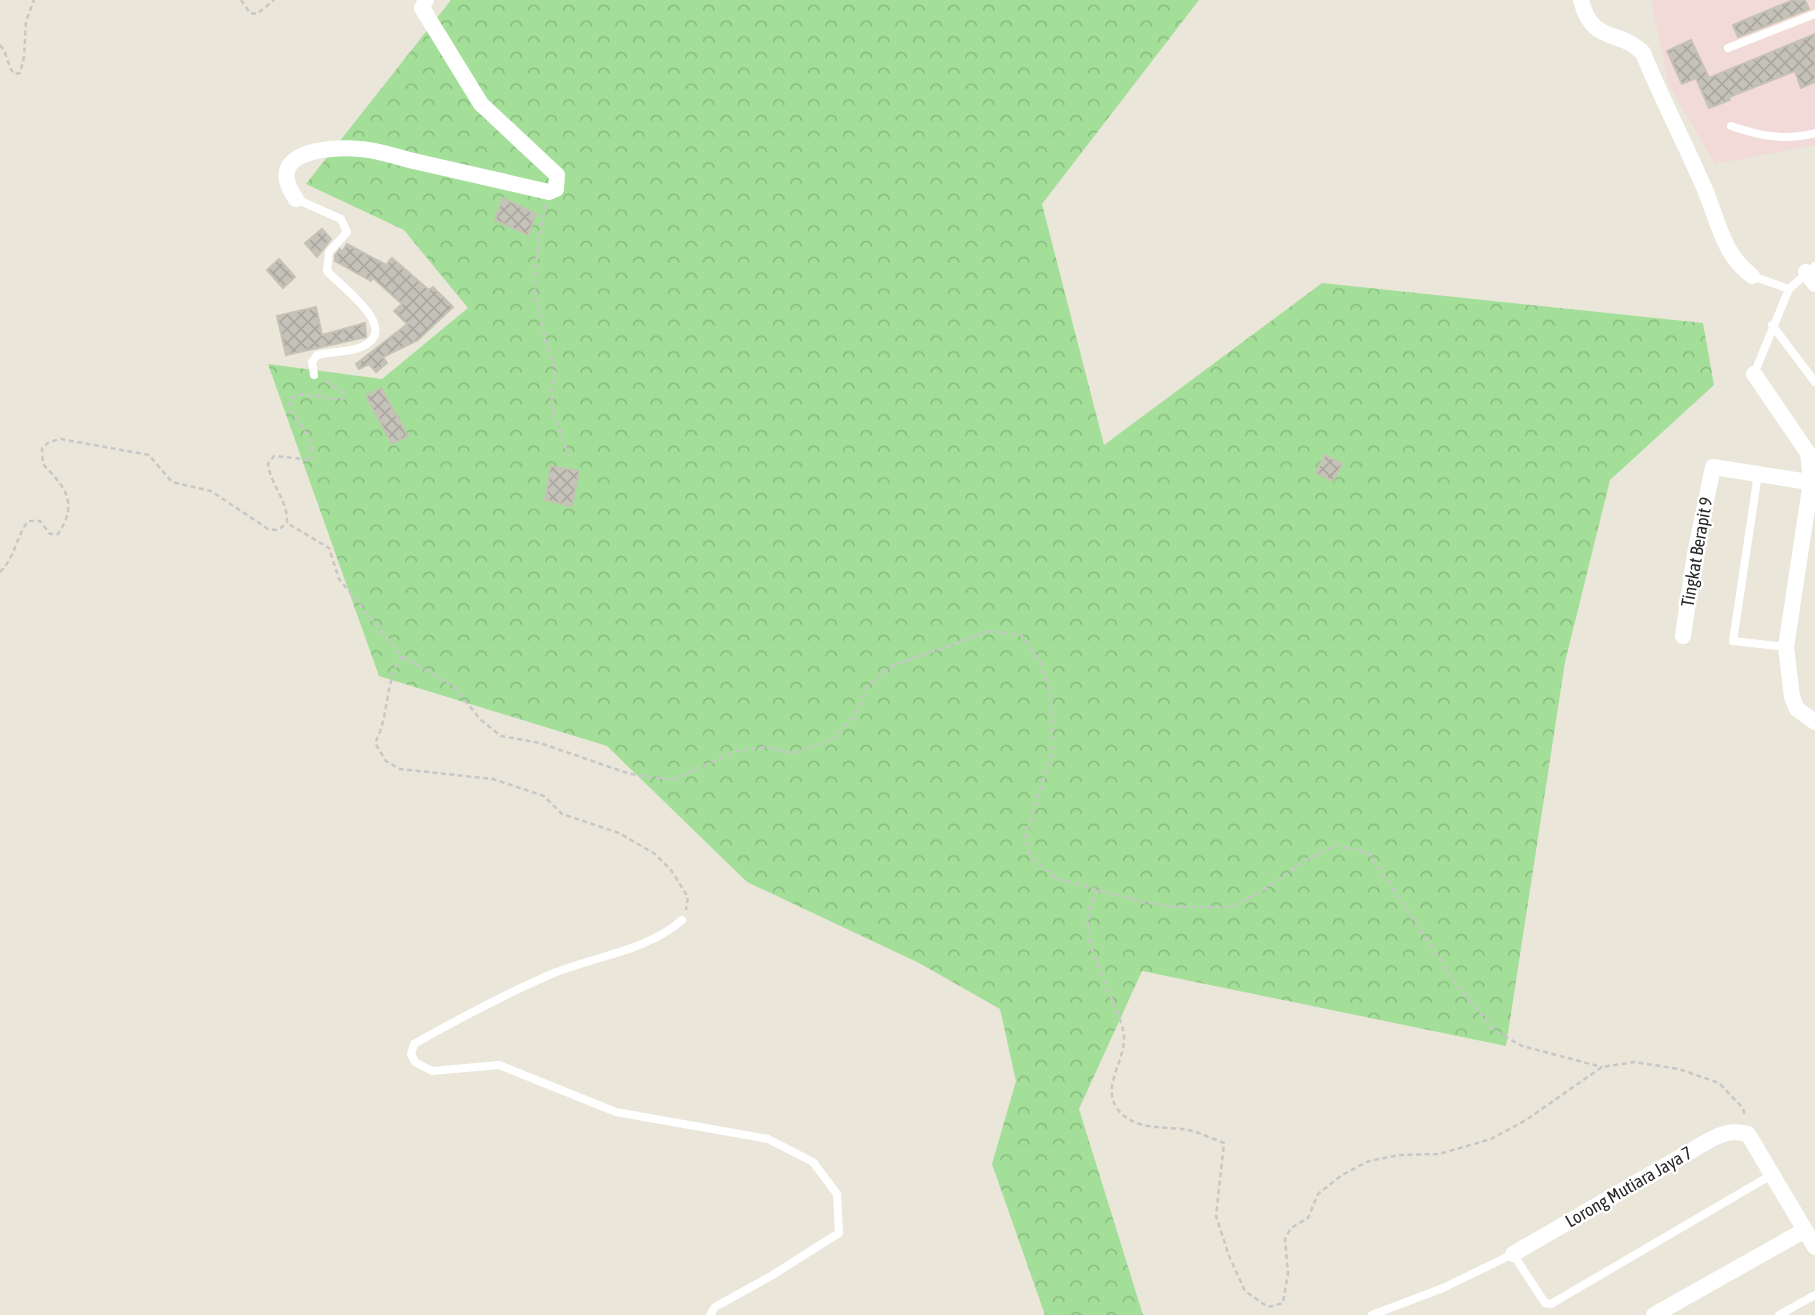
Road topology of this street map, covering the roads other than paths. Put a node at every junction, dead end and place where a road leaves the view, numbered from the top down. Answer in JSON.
{"nodes":[{"id":1,"x":426,"y":0,"type":"edge"},
{"id":2,"x":1581,"y":0,"type":"edge"},
{"id":3,"x":1815,"y":14,"type":"edge"},
{"id":4,"x":1728,"y":48,"type":"dead end"},
{"id":5,"x":1731,"y":126,"type":"dead end"},
{"id":6,"x":1815,"y":133,"type":"edge"},
{"id":7,"x":296,"y":200,"type":"joint"},
{"id":8,"x":1812,"y":274,"type":"edge"},
{"id":9,"x":1752,"y":276,"type":"joint"},
{"id":10,"x":1789,"y":289,"type":"junction"},
{"id":11,"x":1772,"y":325,"type":"junction"},
{"id":12,"x":1754,"y":374,"type":"joint"},
{"id":13,"x":314,"y":375,"type":"road end"},
{"id":14,"x":1815,"y":382,"type":"edge"},
{"id":15,"x":1758,"y":474,"type":"junction"},
{"id":16,"x":1813,"y":482,"type":"edge"},
{"id":17,"x":1683,"y":636,"type":"dead end"},
{"id":18,"x":1786,"y":647,"type":"junction"},
{"id":19,"x":1815,"y":722,"type":"edge"},
{"id":20,"x":682,"y":920,"type":"road end"},
{"id":21,"x":1773,"y":1174,"type":"junction"},
{"id":22,"x":1805,"y":1230,"type":"junction"},
{"id":23,"x":1815,"y":1247,"type":"edge"},
{"id":24,"x":1513,"y":1254,"type":"junction"},
{"id":25,"x":1815,"y":1295,"type":"edge"},
{"id":26,"x":710,"y":1315,"type":"edge"},
{"id":27,"x":1372,"y":1315,"type":"edge"},
{"id":28,"x":1654,"y":1315,"type":"edge"},
{"id":29,"x":1779,"y":1315,"type":"edge"}],
"edges":[{"from":1,"to":7,"type":"street"},
{"from":2,"to":9,"type":"street"},
{"from":3,"to":4,"type":"lane"},
{"from":5,"to":6,"type":"lane"},
{"from":7,"to":13,"type":"lane"},
{"from":8,"to":10,"type":"lane"},
{"from":9,"to":10,"type":"lane"},
{"from":10,"to":11,"type":"lane"},
{"from":11,"to":12,"type":"lane"},
{"from":11,"to":14,"type":"lane"},
{"from":12,"to":16,"type":"street"},
{"from":15,"to":16,"type":"street"},
{"from":15,"to":17,"type":"street","name":"Tingkat Berapit 9"},
{"from":15,"to":18,"type":"lane"},
{"from":16,"to":18,"type":"street"},
{"from":18,"to":19,"type":"street"},
{"from":20,"to":26,"type":"lane"},
{"from":21,"to":22,"type":"street"},
{"from":21,"to":24,"type":"street","name":"Lorong Mutiara Jaya 7"},
{"from":21,"to":24,"type":"lane"},
{"from":22,"to":23,"type":"street"},
{"from":22,"to":28,"type":"street"},
{"from":24,"to":27,"type":"lane"},
{"from":25,"to":29,"type":"lane"}]}
